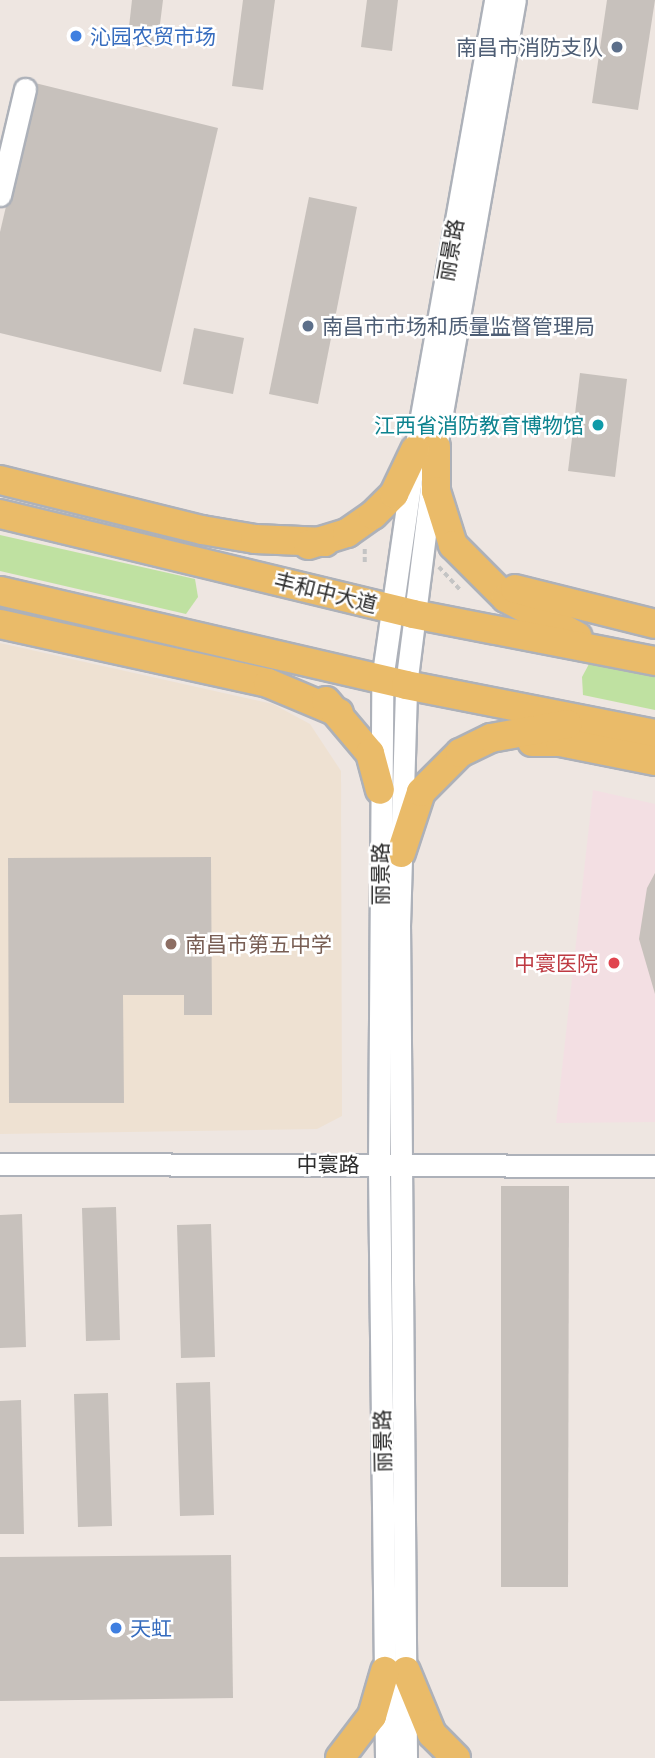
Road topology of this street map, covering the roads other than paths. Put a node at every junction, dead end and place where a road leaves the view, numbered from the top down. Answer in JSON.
{"nodes":[{"id":1,"x":495,"y":0,"type":"edge"},
{"id":2,"x":515,"y":0,"type":"edge"},
{"id":3,"x":26,"y":89,"type":"dead end"},
{"id":4,"x":0,"y":195,"type":"edge"},
{"id":5,"x":425,"y":449,"type":"junction"},
{"id":6,"x":0,"y":480,"type":"edge"},
{"id":7,"x":0,"y":514,"type":"edge"},
{"id":8,"x":325,"y":541,"type":"junction"},
{"id":9,"x":201,"y":561,"type":"junction"},
{"id":10,"x":467,"y":580,"type":"junction"},
{"id":11,"x":0,"y":591,"type":"edge"},
{"id":12,"x":401,"y":611,"type":"junction"},
{"id":13,"x":0,"y":624,"type":"edge"},
{"id":14,"x":655,"y":624,"type":"edge"},
{"id":15,"x":245,"y":648,"type":"junction"},
{"id":16,"x":611,"y":653,"type":"junction"},
{"id":17,"x":655,"y":661,"type":"edge"},
{"id":18,"x":394,"y":683,"type":"junction"},
{"id":19,"x":339,"y":713,"type":"junction"},
{"id":20,"x":587,"y":721,"type":"junction"},
{"id":21,"x":655,"y":734,"type":"edge"},
{"id":22,"x":460,"y":753,"type":"junction"},
{"id":23,"x":655,"y":761,"type":"edge"},
{"id":24,"x":380,"y":790,"type":"junction"},
{"id":25,"x":401,"y":853,"type":"junction"},
{"id":26,"x":0,"y":1164,"type":"edge"},
{"id":27,"x":379,"y":1164,"type":"junction"},
{"id":28,"x":402,"y":1164,"type":"junction"},
{"id":29,"x":655,"y":1166,"type":"edge"},
{"id":30,"x":395,"y":1671,"type":"junction"},
{"id":31,"x":456,"y":1757,"type":"edge"},
{"id":32,"x":340,"y":1758,"type":"edge"},
{"id":33,"x":386,"y":1758,"type":"edge"},
{"id":34,"x":406,"y":1758,"type":"edge"}],
"edges":[{"from":1,"to":5,"type":"street","name":"丽景路"},
{"from":2,"to":5,"type":"street","name":"丽景路"},
{"from":3,"to":4,"type":"street"},
{"from":5,"to":8,"type":"main road"},
{"from":5,"to":10,"type":"main road"},
{"from":5,"to":12,"type":"street","name":"丽景路"},
{"from":6,"to":8,"type":"main road"},
{"from":7,"to":9,"type":"main road","name":"丰和中大道"},
{"from":8,"to":9,"type":"main road"},
{"from":9,"to":12,"type":"main road","name":"丰和中大道"},
{"from":10,"to":14,"type":"main road"},
{"from":10,"to":16,"type":"main road"},
{"from":11,"to":15,"type":"main road"},
{"from":12,"to":16,"type":"main road","name":"丰和中大道"},
{"from":12,"to":18,"type":"street","name":"丽景路"},
{"from":13,"to":19,"type":"main road"},
{"from":15,"to":18,"type":"main road"},
{"from":15,"to":19,"type":"main road"},
{"from":16,"to":17,"type":"main road","name":"丰和中大道"},
{"from":18,"to":20,"type":"main road"},
{"from":18,"to":24,"type":"street","name":"丽景路"},
{"from":18,"to":25,"type":"street","name":"丽景路"},
{"from":19,"to":24,"type":"main road"},
{"from":20,"to":21,"type":"main road"},
{"from":20,"to":22,"type":"main road"},
{"from":22,"to":23,"type":"main road"},
{"from":22,"to":25,"type":"main road"},
{"from":24,"to":27,"type":"street","name":"丽景路"},
{"from":25,"to":28,"type":"street","name":"丽景路"},
{"from":26,"to":27,"type":"street","name":"中寰路"},
{"from":27,"to":28,"type":"street","name":"中寰路"},
{"from":27,"to":30,"type":"street","name":"丽景路"},
{"from":28,"to":29,"type":"street","name":"中寰路"},
{"from":28,"to":30,"type":"street","name":"丽景路"},
{"from":30,"to":31,"type":"main road"},
{"from":30,"to":32,"type":"main road"},
{"from":30,"to":33,"type":"street","name":"丽景路"},
{"from":30,"to":34,"type":"street","name":"丽景路"}]}
